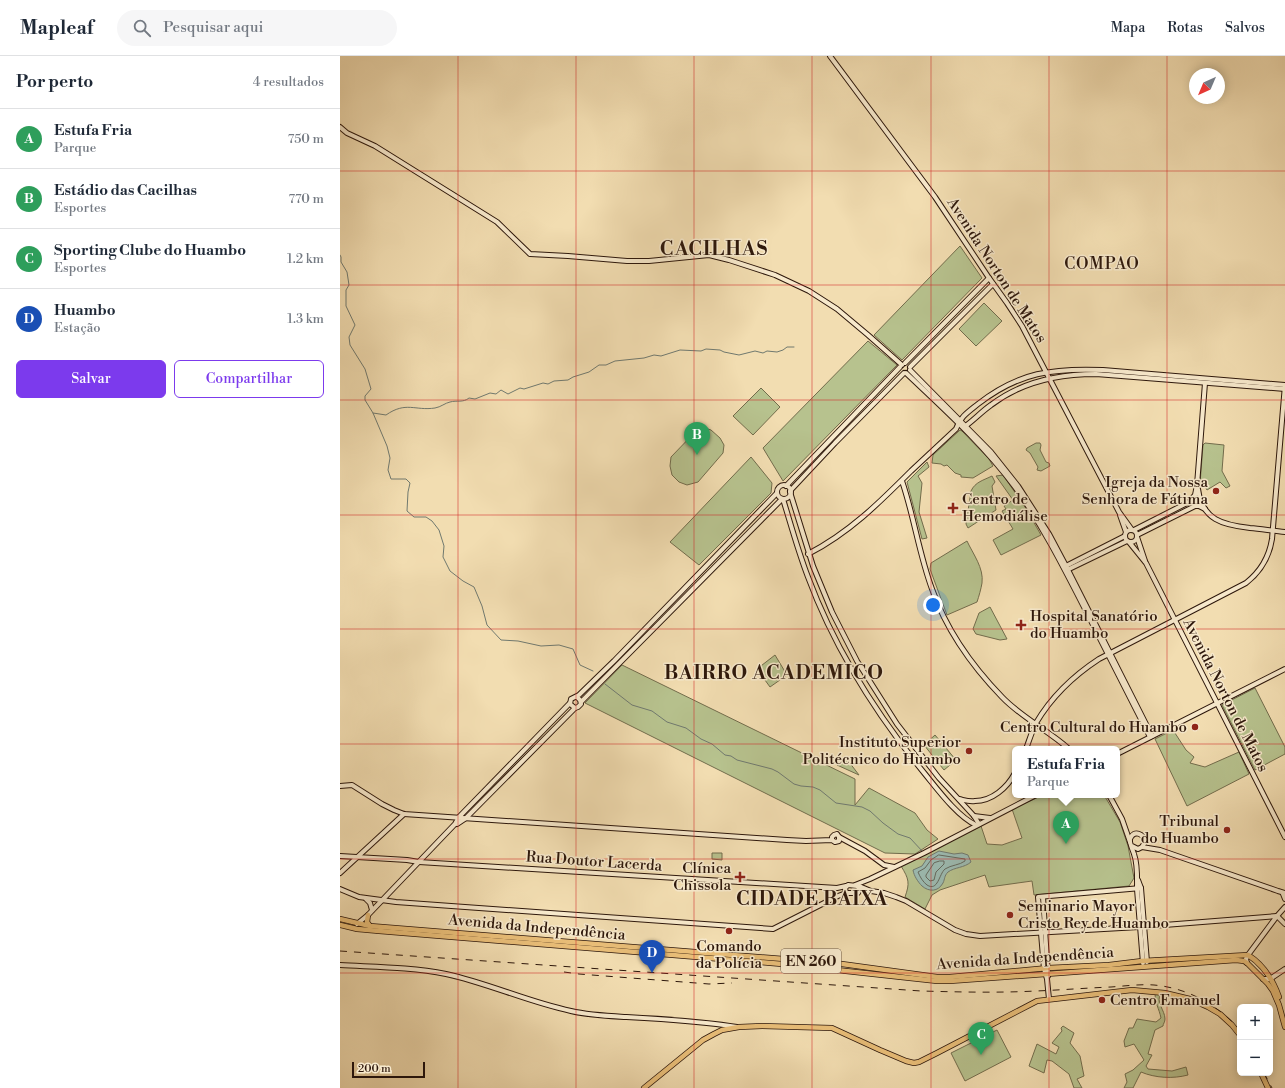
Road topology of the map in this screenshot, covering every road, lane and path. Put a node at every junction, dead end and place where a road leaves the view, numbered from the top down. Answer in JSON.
{"nodes":[{"id":1,"x":830,"y":56,"type":"edge"},
{"id":2,"x":340,"y":127,"type":"edge"},
{"id":3,"x":989,"y":278,"type":"junction"},
{"id":4,"x":993,"y":284,"type":"junction"},
{"id":5,"x":983,"y":292,"type":"junction"},
{"id":6,"x":999,"y":292,"type":"junction"},
{"id":7,"x":902,"y":365,"type":"junction"},
{"id":8,"x":908,"y":371,"type":"junction"},
{"id":9,"x":1047,"y":372,"type":"junction"},
{"id":10,"x":1050,"y":378,"type":"junction"},
{"id":11,"x":1205,"y":383,"type":"junction"},
{"id":12,"x":1285,"y":385,"type":"edge"},
{"id":13,"x":1285,"y":390,"type":"edge"},
{"id":14,"x":965,"y":416,"type":"junction"},
{"id":15,"x":959,"y":422,"type":"junction"},
{"id":16,"x":971,"y":422,"type":"junction"},
{"id":17,"x":964,"y":427,"type":"junction"},
{"id":18,"x":956,"y":429,"type":"junction"},
{"id":19,"x":902,"y":481,"type":"junction"},
{"id":20,"x":1197,"y":485,"type":"junction"},
{"id":21,"x":786,"y":486,"type":"junction"},
{"id":22,"x":790,"y":492,"type":"junction"},
{"id":23,"x":777,"y":494,"type":"junction"},
{"id":24,"x":783,"y":499,"type":"junction"},
{"id":25,"x":1205,"y":509,"type":"junction"},
{"id":26,"x":1120,"y":512,"type":"junction"},
{"id":27,"x":801,"y":528,"type":"junction"},
{"id":28,"x":792,"y":530,"type":"junction"},
{"id":29,"x":1133,"y":530,"type":"junction"},
{"id":30,"x":1272,"y":530,"type":"junction"},
{"id":31,"x":1285,"y":532,"type":"edge"},
{"id":32,"x":1125,"y":534,"type":"junction"},
{"id":33,"x":1137,"y":536,"type":"junction"},
{"id":34,"x":1128,"y":541,"type":"junction"},
{"id":35,"x":808,"y":554,"type":"junction"},
{"id":36,"x":1146,"y":563,"type":"junction"},
{"id":37,"x":1066,"y":568,"type":"junction"},
{"id":38,"x":831,"y":609,"type":"junction"},
{"id":39,"x":823,"y":612,"type":"junction"},
{"id":40,"x":1175,"y":620,"type":"junction"},
{"id":41,"x":1109,"y":654,"type":"junction"},
{"id":42,"x":1285,"y":669,"type":"edge"},
{"id":43,"x":871,"y":685,"type":"junction"},
{"id":44,"x":864,"y":690,"type":"junction"},
{"id":45,"x":577,"y":697,"type":"junction"},
{"id":46,"x":581,"y":702,"type":"junction"},
{"id":47,"x":570,"y":703,"type":"junction"},
{"id":48,"x":1218,"y":703,"type":"junction"},
{"id":49,"x":575,"y":708,"type":"junction"},
{"id":50,"x":896,"y":723,"type":"junction"},
{"id":51,"x":1036,"y":724,"type":"junction"},
{"id":52,"x":889,"y":728,"type":"junction"},
{"id":53,"x":1151,"y":737,"type":"junction"},
{"id":54,"x":1027,"y":746,"type":"edge"},
{"id":55,"x":1066,"y":746,"type":"edge"},
{"id":56,"x":1120,"y":752,"type":"edge"},
{"id":57,"x":1012,"y":778,"type":"edge"},
{"id":58,"x":941,"y":779,"type":"junction"},
{"id":59,"x":935,"y":785,"type":"junction"},
{"id":60,"x":340,"y":786,"type":"edge"},
{"id":61,"x":1030,"y":798,"type":"edge"},
{"id":62,"x":1110,"y":798,"type":"edge"},
{"id":63,"x":958,"y":799,"type":"junction"},
{"id":64,"x":404,"y":814,"type":"junction"},
{"id":65,"x":974,"y":816,"type":"junction"},
{"id":66,"x":459,"y":817,"type":"junction"},
{"id":67,"x":466,"y":818,"type":"junction"},
{"id":68,"x":991,"y":818,"type":"junction"},
{"id":69,"x":966,"y":820,"type":"junction"},
{"id":70,"x":455,"y":824,"type":"junction"},
{"id":71,"x":977,"y":825,"type":"junction"},
{"id":72,"x":1125,"y":827,"type":"junction"},
{"id":73,"x":964,"y":831,"type":"junction"},
{"id":74,"x":1135,"y":834,"type":"junction"},
{"id":75,"x":1285,"y":837,"type":"edge"},
{"id":76,"x":838,"y":839,"type":"junction"},
{"id":77,"x":832,"y":840,"type":"junction"},
{"id":78,"x":1146,"y":842,"type":"junction"},
{"id":79,"x":1131,"y":845,"type":"junction"},
{"id":80,"x":1141,"y":848,"type":"junction"},
{"id":81,"x":365,"y":849,"type":"junction"},
{"id":82,"x":1160,"y":850,"type":"junction"},
{"id":83,"x":430,"y":852,"type":"junction"},
{"id":84,"x":342,"y":856,"type":"edge"},
{"id":85,"x":1135,"y":856,"type":"junction"},
{"id":86,"x":357,"y":857,"type":"junction"},
{"id":87,"x":368,"y":858,"type":"junction"},
{"id":88,"x":407,"y":860,"type":"junction"},
{"id":89,"x":419,"y":862,"type":"junction"},
{"id":90,"x":434,"y":863,"type":"junction"},
{"id":91,"x":880,"y":863,"type":"junction"},
{"id":92,"x":348,"y":866,"type":"junction"},
{"id":93,"x":894,"y":868,"type":"junction"},
{"id":94,"x":410,"y":872,"type":"junction"},
{"id":95,"x":340,"y":873,"type":"edge"},
{"id":96,"x":881,"y":874,"type":"junction"},
{"id":97,"x":870,"y":880,"type":"junction"},
{"id":98,"x":846,"y":886,"type":"junction"},
{"id":99,"x":340,"y":888,"type":"edge"},
{"id":100,"x":832,"y":888,"type":"junction"},
{"id":101,"x":859,"y":888,"type":"junction"},
{"id":102,"x":1139,"y":888,"type":"junction"},
{"id":103,"x":392,"y":889,"type":"junction"},
{"id":104,"x":846,"y":893,"type":"junction"},
{"id":105,"x":1284,"y":895,"type":"edge"},
{"id":106,"x":366,"y":898,"type":"junction"},
{"id":107,"x":833,"y":898,"type":"junction"},
{"id":108,"x":381,"y":901,"type":"junction"},
{"id":109,"x":396,"y":902,"type":"junction"},
{"id":110,"x":1285,"y":907,"type":"edge"},
{"id":111,"x":372,"y":910,"type":"junction"},
{"id":112,"x":368,"y":915,"type":"junction"},
{"id":113,"x":1277,"y":916,"type":"junction"},
{"id":114,"x":340,"y":920,"type":"edge"},
{"id":115,"x":357,"y":924,"type":"junction"},
{"id":116,"x":1285,"y":924,"type":"edge"},
{"id":117,"x":340,"y":925,"type":"edge"},
{"id":118,"x":370,"y":926,"type":"junction"},
{"id":119,"x":1142,"y":926,"type":"junction"},
{"id":120,"x":413,"y":932,"type":"junction"},
{"id":121,"x":1043,"y":933,"type":"junction"},
{"id":122,"x":1248,"y":955,"type":"junction"},
{"id":123,"x":1181,"y":962,"type":"junction"},
{"id":124,"x":1247,"y":963,"type":"junction"},
{"id":125,"x":1145,"y":964,"type":"junction"},
{"id":126,"x":340,"y":965,"type":"edge"},
{"id":127,"x":1262,"y":966,"type":"junction"},
{"id":128,"x":1285,"y":969,"type":"edge"},
{"id":129,"x":1046,"y":971,"type":"junction"},
{"id":130,"x":1255,"y":971,"type":"junction"},
{"id":131,"x":1263,"y":978,"type":"junction"},
{"id":132,"x":1272,"y":978,"type":"junction"},
{"id":133,"x":1049,"y":999,"type":"junction"},
{"id":134,"x":1285,"y":1016,"type":"edge"},
{"id":135,"x":739,"y":1027,"type":"junction"},
{"id":136,"x":1285,"y":1027,"type":"edge"},
{"id":137,"x":1237,"y":1032,"type":"edge"},
{"id":138,"x":1262,"y":1076,"type":"edge"},
{"id":139,"x":644,"y":1088,"type":"edge"},
{"id":140,"x":1268,"y":1088,"type":"edge"}],
"edges":[{"from":1,"to":3,"type":"street","name":"Avenida Norton de Matos"},
{"from":2,"to":7,"type":"street"},
{"from":3,"to":4,"type":"street","name":"Avenida Norton de Matos"},
{"from":3,"to":7,"type":"street"},
{"from":4,"to":5,"type":"street"},
{"from":4,"to":6,"type":"street","name":"Avenida Norton de Matos"},
{"from":5,"to":6,"type":"street"},
{"from":5,"to":8,"type":"street"},
{"from":6,"to":9,"type":"street","name":"Avenida Norton de Matos"},
{"from":7,"to":8,"type":"street"},
{"from":7,"to":8,"type":"street"},
{"from":7,"to":21,"type":"street"},
{"from":8,"to":15,"type":"street"},
{"from":8,"to":22,"type":"street"},
{"from":9,"to":10,"type":"street","name":"Avenida Norton de Matos"},
{"from":9,"to":12,"type":"street"},
{"from":9,"to":14,"type":"street"},
{"from":10,"to":11,"type":"street"},
{"from":10,"to":16,"type":"street"},
{"from":10,"to":26,"type":"street","name":"Avenida Norton de Matos"},
{"from":11,"to":13,"type":"street"},
{"from":11,"to":20,"type":"street"},
{"from":12,"to":13,"type":"street"},
{"from":13,"to":30,"type":"street"},
{"from":14,"to":15,"type":"street"},
{"from":14,"to":16,"type":"street"},
{"from":15,"to":17,"type":"street"},
{"from":15,"to":18,"type":"street"},
{"from":16,"to":17,"type":"street"},
{"from":17,"to":18,"type":"street"},
{"from":17,"to":37,"type":"street"},
{"from":18,"to":19,"type":"street"},
{"from":19,"to":35,"type":"street"},
{"from":19,"to":51,"type":"street"},
{"from":20,"to":25,"type":"street"},
{"from":20,"to":29,"type":"street"},
{"from":21,"to":22,"type":"street"},
{"from":21,"to":23,"type":"street"},
{"from":22,"to":24,"type":"street"},
{"from":22,"to":27,"type":"street"},
{"from":23,"to":24,"type":"street"},
{"from":23,"to":45,"type":"street"},
{"from":24,"to":28,"type":"street"},
{"from":24,"to":46,"type":"street"},
{"from":25,"to":30,"type":"street"},
{"from":25,"to":33,"type":"street"},
{"from":26,"to":29,"type":"street","name":"Avenida Norton de Matos"},
{"from":26,"to":32,"type":"street","name":"Avenida Norton de Matos"},
{"from":27,"to":28,"type":"street"},
{"from":27,"to":35,"type":"street"},
{"from":28,"to":39,"type":"street"},
{"from":29,"to":32,"type":"street"},
{"from":29,"to":33,"type":"street"},
{"from":30,"to":31,"type":"street"},
{"from":30,"to":40,"type":"street"},
{"from":32,"to":34,"type":"street"},
{"from":32,"to":37,"type":"street"},
{"from":33,"to":34,"type":"street"},
{"from":33,"to":36,"type":"street","name":"Avenida Norton de Matos"},
{"from":34,"to":36,"type":"street","name":"Avenida Norton de Matos"},
{"from":34,"to":37,"type":"street"},
{"from":35,"to":38,"type":"street"},
{"from":36,"to":40,"type":"street","name":"Avenida Norton de Matos"},
{"from":37,"to":41,"type":"street"},
{"from":38,"to":39,"type":"street"},
{"from":38,"to":43,"type":"street"},
{"from":39,"to":44,"type":"street"},
{"from":40,"to":41,"type":"street"},
{"from":40,"to":48,"type":"street","name":"Avenida Norton de Matos"},
{"from":41,"to":51,"type":"street"},
{"from":41,"to":53,"type":"street"},
{"from":42,"to":48,"type":"street"},
{"from":43,"to":44,"type":"street"},
{"from":43,"to":50,"type":"street"},
{"from":44,"to":52,"type":"street"},
{"from":45,"to":46,"type":"street"},
{"from":45,"to":47,"type":"street"},
{"from":46,"to":49,"type":"street"},
{"from":47,"to":49,"type":"street"},
{"from":47,"to":66,"type":"street"},
{"from":48,"to":53,"type":"street"},
{"from":48,"to":75,"type":"street","name":"Avenida Norton de Matos"},
{"from":49,"to":67,"type":"street"},
{"from":50,"to":52,"type":"street"},
{"from":50,"to":58,"type":"street"},
{"from":51,"to":54,"type":"street"},
{"from":51,"to":55,"type":"street"},
{"from":52,"to":59,"type":"street"},
{"from":53,"to":56,"type":"street"},
{"from":57,"to":63,"type":"street"},
{"from":58,"to":59,"type":"street"},
{"from":58,"to":63,"type":"street"},
{"from":59,"to":69,"type":"street"},
{"from":60,"to":64,"type":"street"},
{"from":61,"to":68,"type":"street","name":"Rua Doutor Lacerda"},
{"from":62,"to":72,"type":"street"},
{"from":63,"to":65,"type":"street"},
{"from":64,"to":66,"type":"street"},
{"from":64,"to":81,"type":"street"},
{"from":65,"to":68,"type":"street"},
{"from":65,"to":71,"type":"street"},
{"from":66,"to":67,"type":"street"},
{"from":66,"to":70,"type":"street"},
{"from":67,"to":70,"type":"street"},
{"from":67,"to":77,"type":"street"},
{"from":68,"to":71,"type":"street","name":"Rua Doutor Lacerda"},
{"from":69,"to":71,"type":"street"},
{"from":69,"to":73,"type":"street"},
{"from":70,"to":83,"type":"street"},
{"from":71,"to":73,"type":"street","name":"Rua Doutor Lacerda"},
{"from":72,"to":74,"type":"street"},
{"from":72,"to":79,"type":"street"},
{"from":73,"to":93,"type":"street","name":"Rua Doutor Lacerda"},
{"from":74,"to":78,"type":"street"},
{"from":74,"to":79,"type":"street"},
{"from":76,"to":77,"type":"street"},
{"from":76,"to":77,"type":"street"},
{"from":76,"to":91,"type":"street"},
{"from":78,"to":80,"type":"street"},
{"from":78,"to":82,"type":"street"},
{"from":79,"to":80,"type":"street"},
{"from":79,"to":85,"type":"street"},
{"from":80,"to":82,"type":"street"},
{"from":80,"to":85,"type":"street"},
{"from":81,"to":86,"type":"street"},
{"from":81,"to":87,"type":"street"},
{"from":82,"to":105,"type":"street"},
{"from":83,"to":89,"type":"street"},
{"from":83,"to":90,"type":"street"},
{"from":84,"to":86,"type":"street","name":"Rua Doutor Lacerda"},
{"from":84,"to":92,"type":"street"},
{"from":85,"to":102,"type":"street"},
{"from":86,"to":87,"type":"street","name":"Rua Doutor Lacerda"},
{"from":86,"to":92,"type":"street"},
{"from":87,"to":88,"type":"street","name":"Rua Doutor Lacerda"},
{"from":88,"to":89,"type":"street","name":"Rua Doutor Lacerda"},
{"from":88,"to":94,"type":"street"},
{"from":89,"to":90,"type":"street","name":"Rua Doutor Lacerda"},
{"from":89,"to":94,"type":"street"},
{"from":90,"to":100,"type":"street","name":"Rua Doutor Lacerda"},
{"from":91,"to":93,"type":"street"},
{"from":91,"to":96,"type":"street"},
{"from":92,"to":95,"type":"street"},
{"from":93,"to":96,"type":"street","name":"Rua Doutor Lacerda"},
{"from":94,"to":103,"type":"street"},
{"from":96,"to":97,"type":"street","name":"Rua Doutor Lacerda"},
{"from":97,"to":101,"type":"street","name":"Rua Doutor Lacerda"},
{"from":97,"to":101,"type":"street","name":"Rua Doutor Lacerda"},
{"from":98,"to":100,"type":"street","name":"Rua Doutor Lacerda"},
{"from":98,"to":101,"type":"street","name":"Rua Doutor Lacerda"},
{"from":98,"to":104,"type":"street"},
{"from":99,"to":106,"type":"street","name":"Rua Doutor Lacerda"},
{"from":100,"to":107,"type":"street"},
{"from":101,"to":104,"type":"street","name":"Rua Doutor Lacerda"},
{"from":101,"to":121,"type":"street"},
{"from":102,"to":119,"type":"street"},
{"from":102,"to":121,"type":"street"},
{"from":103,"to":108,"type":"street"},
{"from":103,"to":109,"type":"street"},
{"from":104,"to":107,"type":"street","name":"Rua Doutor Lacerda"},
{"from":106,"to":108,"type":"street","name":"Rua Doutor Lacerda"},
{"from":106,"to":111,"type":"street"},
{"from":107,"to":109,"type":"street","name":"Rua Doutor Lacerda"},
{"from":108,"to":109,"type":"street","name":"Rua Doutor Lacerda"},
{"from":108,"to":111,"type":"street"},
{"from":110,"to":113,"type":"street"},
{"from":111,"to":112,"type":"street"},
{"from":112,"to":115,"type":"street"},
{"from":112,"to":118,"type":"main road"},
{"from":113,"to":116,"type":"street"},
{"from":113,"to":119,"type":"street"},
{"from":113,"to":122,"type":"street"},
{"from":114,"to":115,"type":"main road","name":"Avenida da Independência","number":"EN 260"},
{"from":115,"to":118,"type":"main road","name":"Avenida da Independência","number":"EN 260"},
{"from":117,"to":120,"type":"main road","name":"Avenida da Independência","number":"EN 260"},
{"from":118,"to":120,"type":"main road","name":"Avenida da Independência","number":"EN 260"},
{"from":119,"to":121,"type":"street"},
{"from":119,"to":125,"type":"street"},
{"from":120,"to":129,"type":"main road","name":"Avenida da Independência","number":"EN 260"},
{"from":121,"to":129,"type":"street"},
{"from":122,"to":123,"type":"main road","name":"Avenida da Independência","number":"EN 260"},
{"from":122,"to":124,"type":"street"},
{"from":122,"to":127,"type":"main road"},
{"from":123,"to":124,"type":"main road","name":"Avenida da Independência","number":"EN 260"},
{"from":123,"to":125,"type":"main road","name":"Avenida da Independência","number":"EN 260"},
{"from":124,"to":130,"type":"main road"},
{"from":125,"to":129,"type":"main road","name":"Avenida da Independência","number":"EN 260"},
{"from":126,"to":135,"type":"street"},
{"from":127,"to":130,"type":"main road"},
{"from":127,"to":132,"type":"main road"},
{"from":128,"to":132,"type":"street"},
{"from":129,"to":133,"type":"street"},
{"from":130,"to":131,"type":"main road"},
{"from":131,"to":132,"type":"street"},
{"from":131,"to":136,"type":"main road"},
{"from":132,"to":134,"type":"main road"},
{"from":133,"to":135,"type":"main road"},
{"from":133,"to":137,"type":"main road"},
{"from":135,"to":139,"type":"main road"},
{"from":138,"to":140,"type":"main road"}]}
